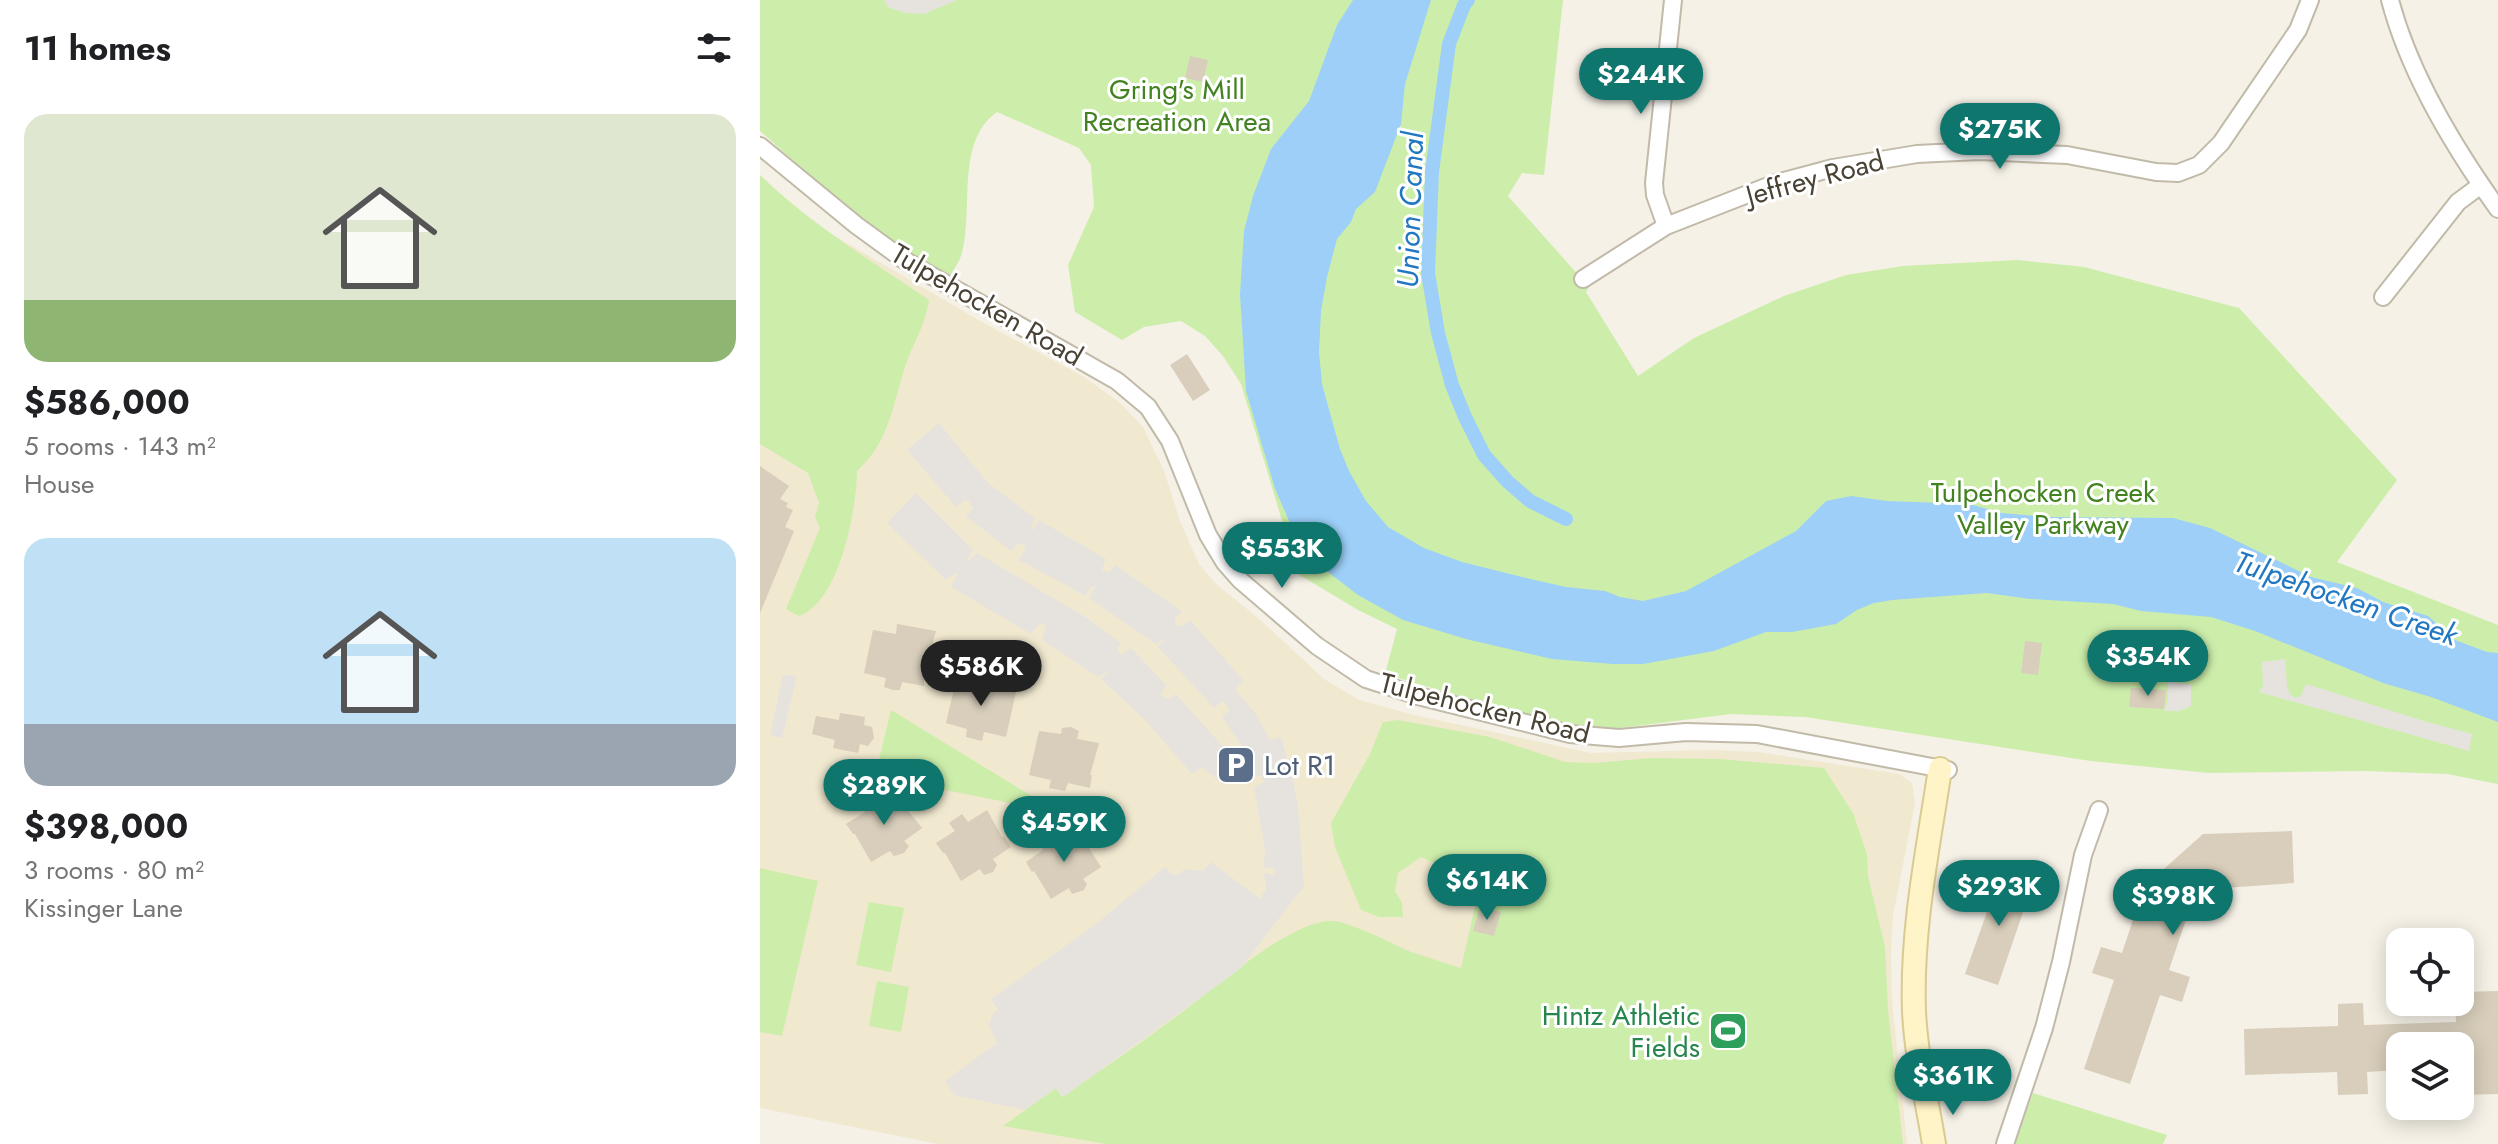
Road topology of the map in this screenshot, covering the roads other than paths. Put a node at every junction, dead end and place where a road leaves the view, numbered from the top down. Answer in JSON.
{"nodes":[{"id":1,"x":1673,"y":0,"type":"edge"},
{"id":2,"x":2310,"y":0,"type":"edge"},
{"id":3,"x":2390,"y":0,"type":"edge"},
{"id":4,"x":760,"y":146,"type":"edge"},
{"id":5,"x":2481,"y":185,"type":"junction"},
{"id":6,"x":2498,"y":209,"type":"edge"},
{"id":7,"x":1666,"y":226,"type":"junction"},
{"id":8,"x":1583,"y":279,"type":"dead end"},
{"id":9,"x":2383,"y":297,"type":"dead end"},
{"id":10,"x":1944,"y":770,"type":"joint"},
{"id":11,"x":2099,"y":810,"type":"dead end"},
{"id":12,"x":1934,"y":1144,"type":"edge"},
{"id":13,"x":2005,"y":1144,"type":"edge"}],
"edges":[{"from":1,"to":7,"type":"street"},
{"from":2,"to":7,"type":"street","name":"Jeffrey Road"},
{"from":3,"to":5,"type":"street"},
{"from":4,"to":10,"type":"street","name":"Tulpehocken Road"},
{"from":5,"to":6,"type":"street"},
{"from":5,"to":9,"type":"street"},
{"from":7,"to":8,"type":"street","name":"Jeffrey Road"},
{"from":10,"to":12,"type":"street"},
{"from":11,"to":13,"type":"street"}]}
